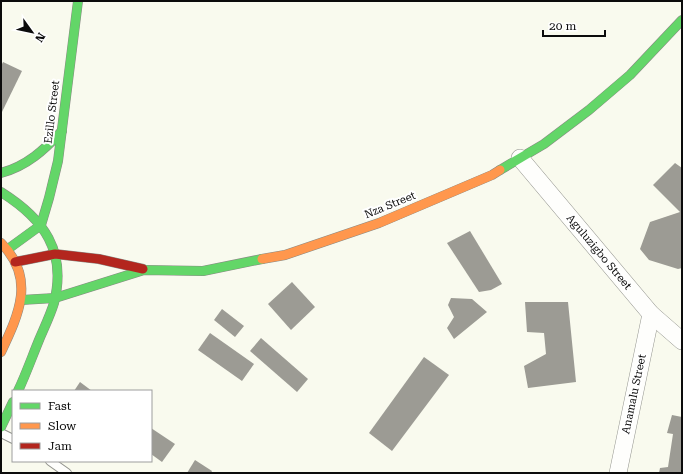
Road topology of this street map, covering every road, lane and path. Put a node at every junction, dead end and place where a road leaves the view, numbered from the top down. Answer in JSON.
{"nodes":[{"id":1,"x":78,"y":1,"type":"edge"},
{"id":2,"x":682,"y":20,"type":"edge"},
{"id":3,"x":62,"y":131,"type":"junction"},
{"id":4,"x":520,"y":158,"type":"junction"},
{"id":5,"x":1,"y":173,"type":"edge"},
{"id":6,"x":1,"y":192,"type":"edge"},
{"id":7,"x":41,"y":225,"type":"junction"},
{"id":8,"x":4,"y":246,"type":"edge"},
{"id":9,"x":55,"y":254,"type":"junction"},
{"id":10,"x":15,"y":262,"type":"junction"},
{"id":11,"x":144,"y":270,"type":"junction"},
{"id":12,"x":55,"y":298,"type":"junction"},
{"id":13,"x":21,"y":300,"type":"junction"},
{"id":14,"x":651,"y":314,"type":"junction"},
{"id":15,"x":682,"y":341,"type":"edge"},
{"id":16,"x":1,"y":352,"type":"edge"},
{"id":17,"x":18,"y":390,"type":"edge"},
{"id":18,"x":12,"y":404,"type":"edge"},
{"id":19,"x":1,"y":427,"type":"edge"},
{"id":20,"x":1,"y":433,"type":"edge"},
{"id":21,"x":12,"y":439,"type":"edge"},
{"id":22,"x":51,"y":462,"type":"edge"},
{"id":23,"x":67,"y":473,"type":"edge"},
{"id":24,"x":618,"y":473,"type":"edge"}],
"edges":[{"from":1,"to":3,"type":"street","name":"Ezillo Street"},
{"from":2,"to":4,"type":"street","name":"Nza Street"},
{"from":3,"to":5,"type":"street"},
{"from":3,"to":7,"type":"street","name":"Ezillo Street"},
{"from":4,"to":11,"type":"street","name":"Nza Street"},
{"from":4,"to":14,"type":"street","name":"Aguluzigbo Street"},
{"from":6,"to":7,"type":"street"},
{"from":7,"to":8,"type":"street"},
{"from":7,"to":9,"type":"street"},
{"from":8,"to":10,"type":"street"},
{"from":9,"to":10,"type":"street"},
{"from":9,"to":11,"type":"street"},
{"from":9,"to":12,"type":"street"},
{"from":10,"to":13,"type":"street"},
{"from":11,"to":12,"type":"street","name":"Nza Street"},
{"from":12,"to":13,"type":"street","name":"Nza Street"},
{"from":12,"to":17,"type":"street"},
{"from":13,"to":16,"type":"street"},
{"from":14,"to":15,"type":"street","name":"Aguluzigbo Street"},
{"from":14,"to":24,"type":"street","name":"Anamalu Street"},
{"from":18,"to":19,"type":"street"},
{"from":20,"to":21,"type":"lane"},
{"from":22,"to":23,"type":"lane"}]}
